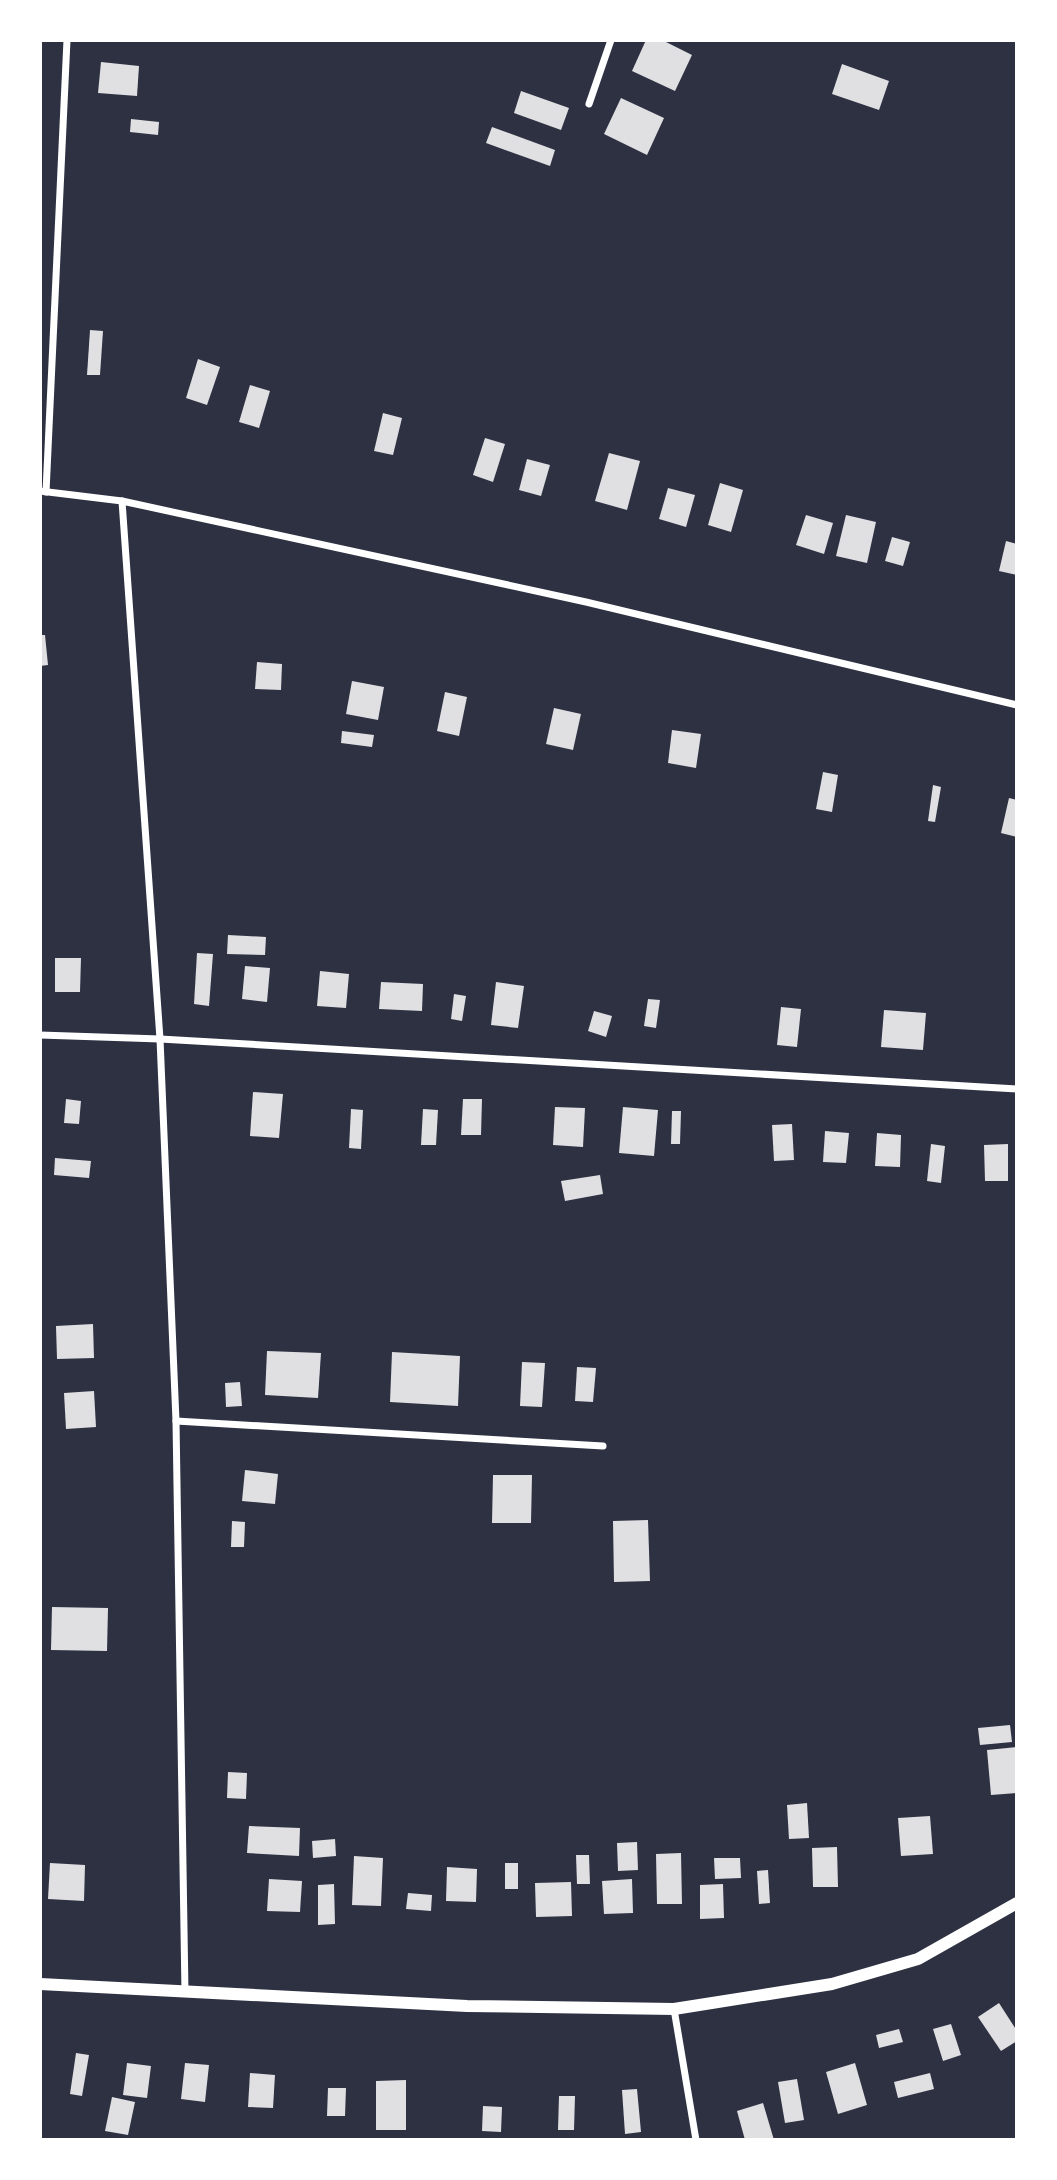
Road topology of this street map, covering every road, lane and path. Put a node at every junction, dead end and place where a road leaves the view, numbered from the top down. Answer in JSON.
{"nodes":[{"id":1,"x":67,"y":40,"type":"edge"},
{"id":2,"x":611,"y":40,"type":"edge"},
{"id":3,"x":589,"y":104,"type":"dead end"},
{"id":4,"x":43,"y":492,"type":"edge"},
{"id":5,"x":122,"y":501,"type":"junction"},
{"id":6,"x":1017,"y":705,"type":"edge"},
{"id":7,"x":40,"y":1035,"type":"edge"},
{"id":8,"x":160,"y":1039,"type":"junction"},
{"id":9,"x":1017,"y":1089,"type":"edge"},
{"id":10,"x":176,"y":1420,"type":"junction"},
{"id":11,"x":603,"y":1446,"type":"dead end"},
{"id":12,"x":1017,"y":1903,"type":"edge"},
{"id":13,"x":40,"y":1984,"type":"edge"},
{"id":14,"x":185,"y":1993,"type":"junction"},
{"id":15,"x":674,"y":2009,"type":"junction"},
{"id":16,"x":696,"y":2140,"type":"edge"}],
"edges":[{"from":1,"to":4,"type":"street"},
{"from":2,"to":3,"type":"street"},
{"from":4,"to":5,"type":"street"},
{"from":5,"to":6,"type":"street"},
{"from":5,"to":8,"type":"street"},
{"from":7,"to":8,"type":"street"},
{"from":8,"to":9,"type":"street"},
{"from":8,"to":10,"type":"street"},
{"from":10,"to":11,"type":"street"},
{"from":10,"to":14,"type":"street"},
{"from":12,"to":15,"type":"street"},
{"from":13,"to":14,"type":"street"},
{"from":14,"to":15,"type":"street"},
{"from":15,"to":16,"type":"street"}]}
